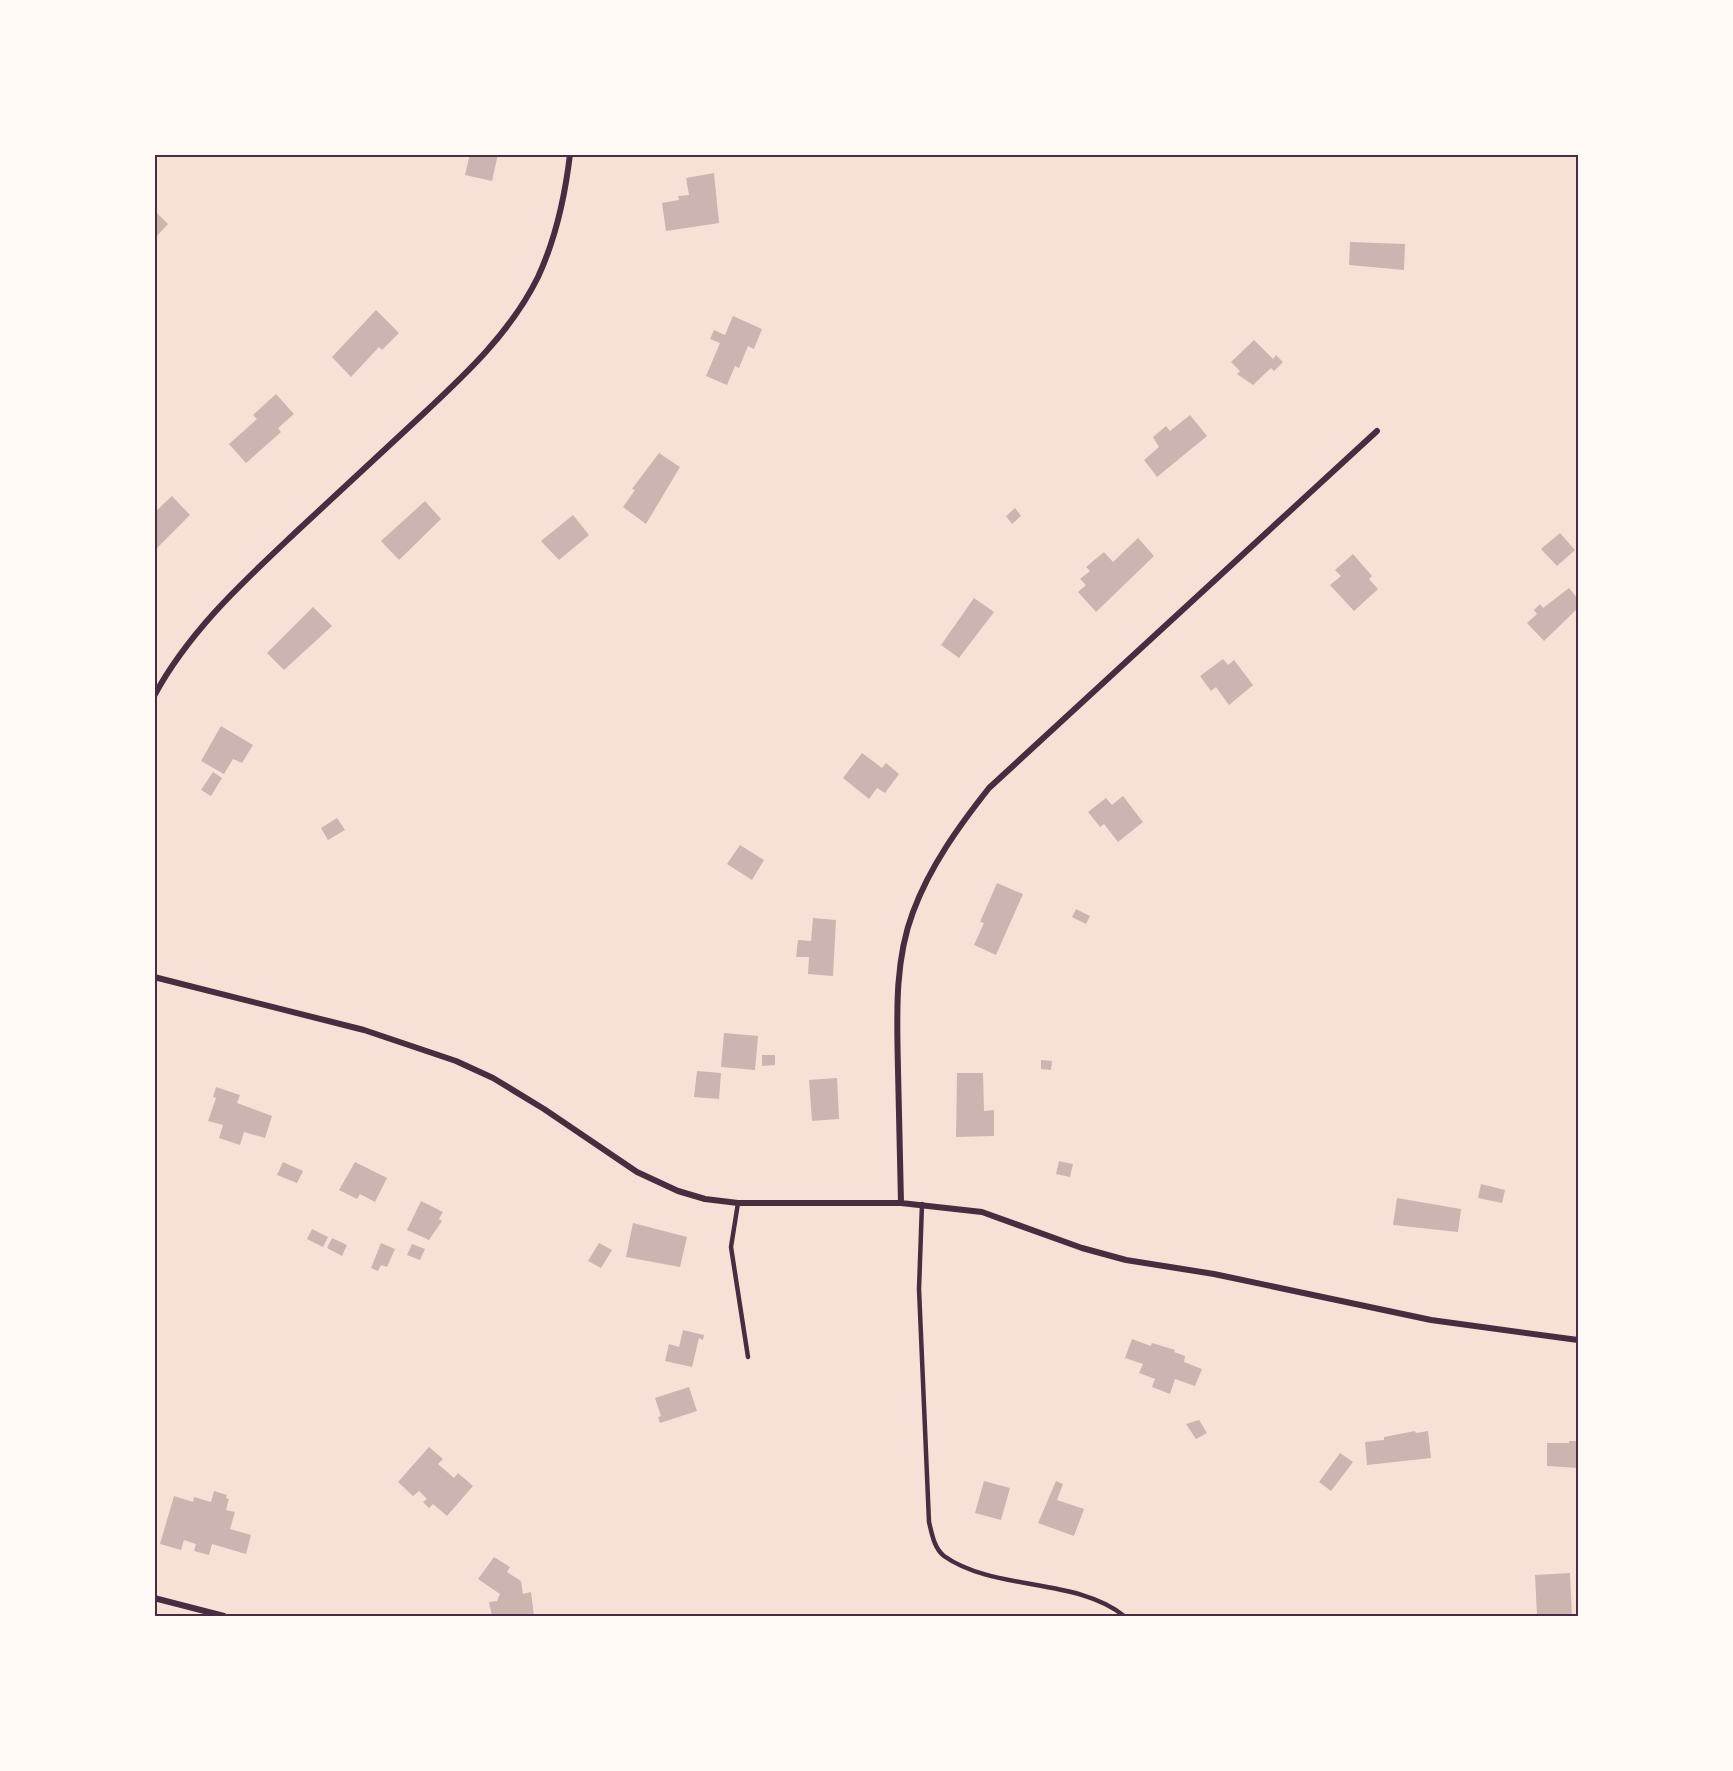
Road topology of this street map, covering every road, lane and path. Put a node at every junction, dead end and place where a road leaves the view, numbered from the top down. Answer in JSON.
{"nodes":[{"id":1,"x":570,"y":154,"type":"edge"},
{"id":2,"x":1377,"y":431,"type":"dead end"},
{"id":3,"x":154,"y":696,"type":"edge"},
{"id":4,"x":154,"y":977,"type":"edge"},
{"id":5,"x":738,"y":1203,"type":"junction"},
{"id":6,"x":901,"y":1203,"type":"junction"},
{"id":7,"x":922,"y":1204,"type":"junction"},
{"id":8,"x":1578,"y":1340,"type":"edge"},
{"id":9,"x":748,"y":1357,"type":"dead end"},
{"id":10,"x":154,"y":1598,"type":"edge"},
{"id":11,"x":224,"y":1617,"type":"edge"},
{"id":12,"x":1124,"y":1617,"type":"edge"}],
"edges":[{"from":1,"to":3,"type":"street"},
{"from":2,"to":6,"type":"street"},
{"from":4,"to":5,"type":"street"},
{"from":5,"to":6,"type":"street"},
{"from":5,"to":9,"type":"lane"},
{"from":6,"to":7,"type":"street"},
{"from":7,"to":8,"type":"street"},
{"from":7,"to":12,"type":"lane"},
{"from":10,"to":11,"type":"street"}]}
